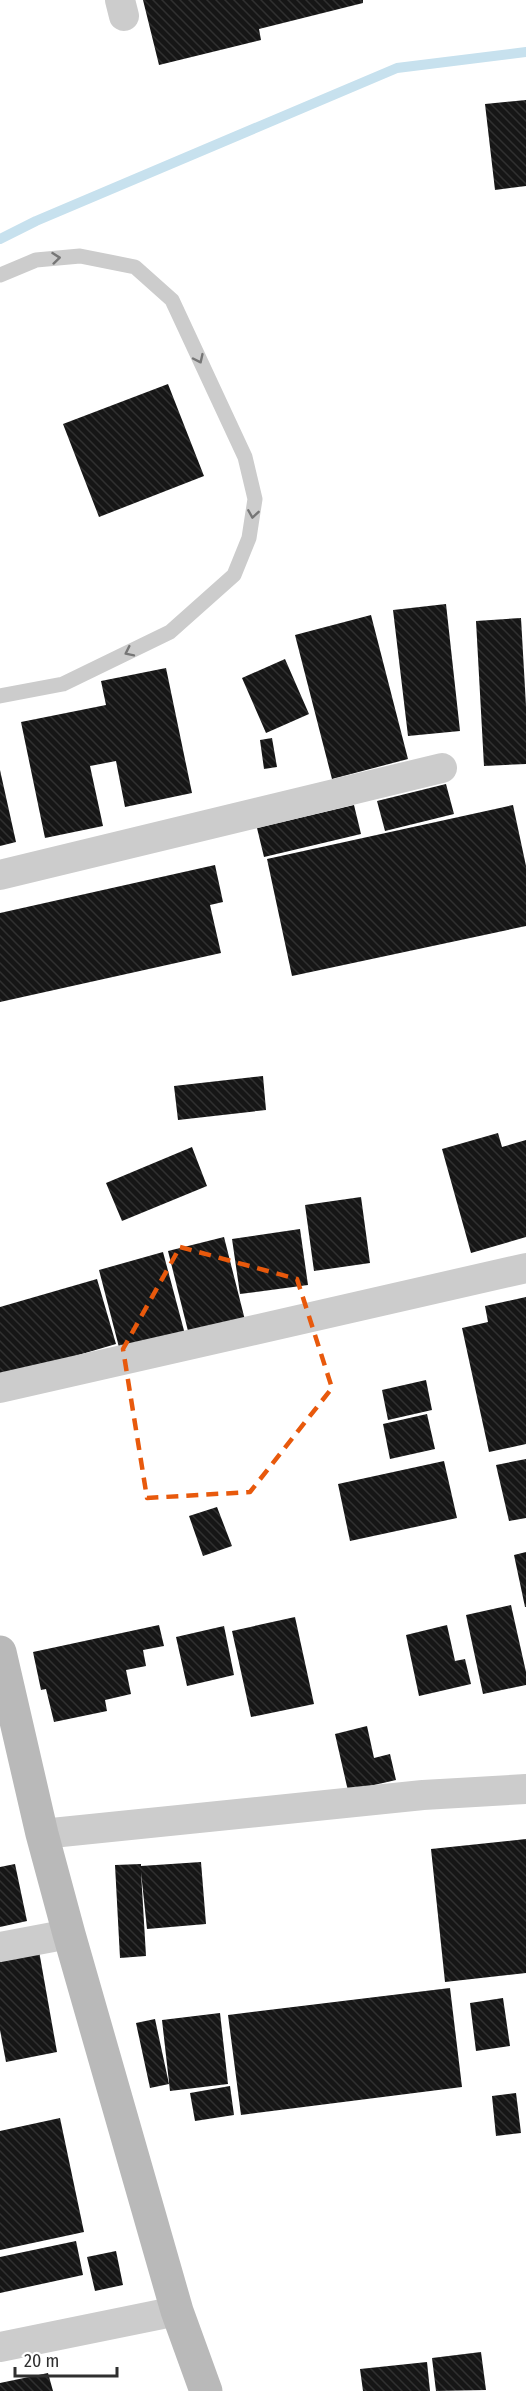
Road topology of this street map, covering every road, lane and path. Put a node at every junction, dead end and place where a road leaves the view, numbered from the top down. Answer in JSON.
{"nodes":[{"id":1,"x":0,"y":275,"type":"edge"},
{"id":2,"x":0,"y":696,"type":"edge"},
{"id":3,"x":442,"y":768,"type":"dead end"},
{"id":4,"x":0,"y":875,"type":"edge"},
{"id":5,"x":526,"y":1268,"type":"edge"},
{"id":6,"x":0,"y":1388,"type":"edge"},
{"id":7,"x":0,"y":1652,"type":"edge"},
{"id":8,"x":526,"y":1789,"type":"edge"},
{"id":9,"x":42,"y":1834,"type":"junction"},
{"id":10,"x":69,"y":1934,"type":"junction"},
{"id":11,"x":0,"y":1947,"type":"edge"},
{"id":12,"x":177,"y":2312,"type":"junction"},
{"id":13,"x":0,"y":2346,"type":"edge"},
{"id":14,"x":206,"y":2391,"type":"edge"}],
"edges":[{"from":1,"to":2,"type":"lane","one_way":true},
{"from":3,"to":4,"type":"street"},
{"from":5,"to":6,"type":"street"},
{"from":7,"to":9,"type":"street"},
{"from":8,"to":9,"type":"street"},
{"from":9,"to":10,"type":"street"},
{"from":10,"to":11,"type":"street"},
{"from":10,"to":12,"type":"street"},
{"from":12,"to":13,"type":"street"},
{"from":12,"to":14,"type":"street"}]}
